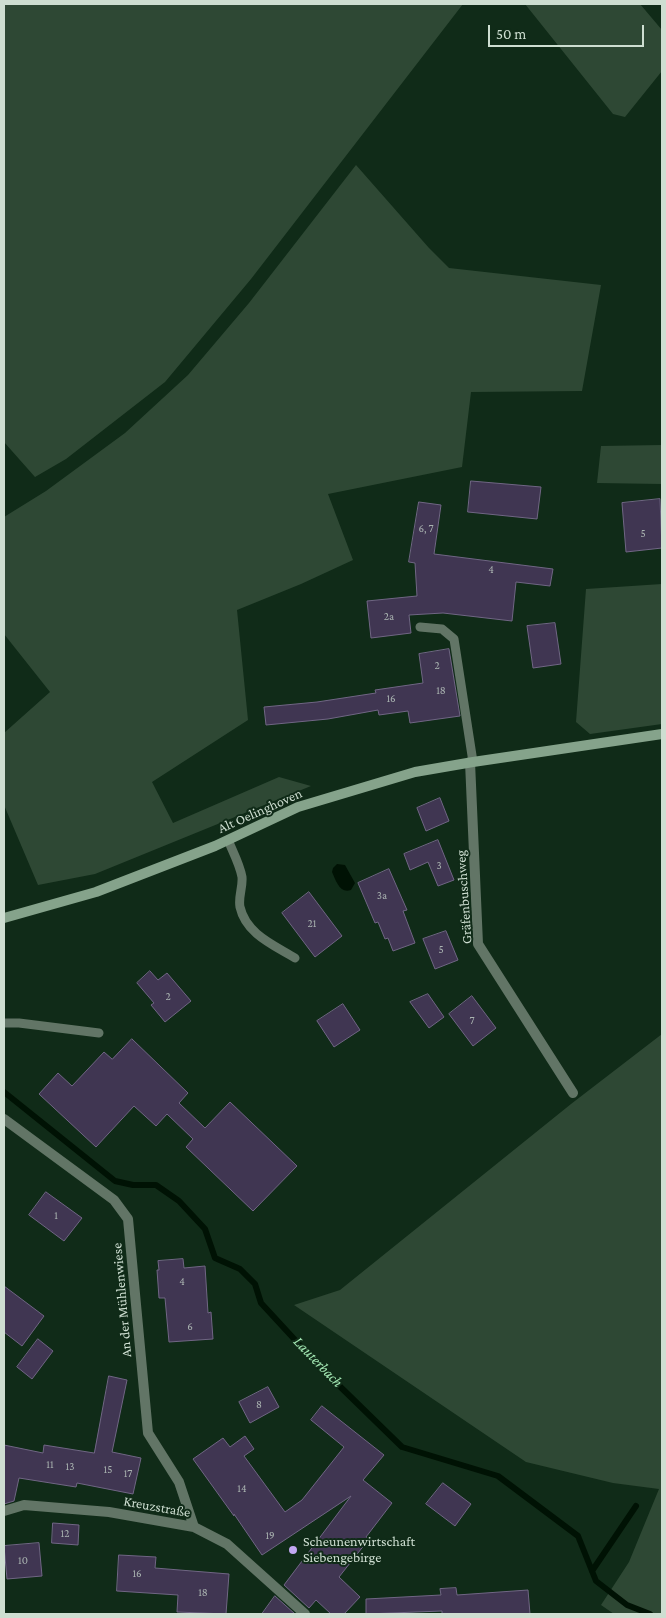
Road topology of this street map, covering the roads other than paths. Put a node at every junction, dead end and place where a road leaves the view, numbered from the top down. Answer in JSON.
{"nodes":[{"id":1,"x":420,"y":627,"type":"dead end"},
{"id":2,"x":662,"y":734,"type":"edge"},
{"id":3,"x":472,"y":762,"type":"junction"},
{"id":4,"x":228,"y":840,"type":"junction"},
{"id":5,"x":4,"y":918,"type":"edge"},
{"id":6,"x":296,"y":958,"type":"dead end"},
{"id":7,"x":4,"y":1023,"type":"edge"},
{"id":8,"x":99,"y":1033,"type":"dead end"},
{"id":9,"x":573,"y":1093,"type":"dead end"},
{"id":10,"x":4,"y":1119,"type":"edge"},
{"id":11,"x":4,"y":1511,"type":"edge"},
{"id":12,"x":194,"y":1527,"type":"junction"},
{"id":13,"x":305,"y":1614,"type":"edge"}],
"edges":[{"from":1,"to":3,"type":"lane"},
{"from":2,"to":3,"type":"main road","name":"Alt Oelinghoven"},
{"from":3,"to":4,"type":"main road","name":"Alt Oelinghoven"},
{"from":3,"to":9,"type":"street","name":"Gräfenbuschweg"},
{"from":4,"to":5,"type":"main road","name":"Alt Oelinghoven"},
{"from":4,"to":6,"type":"lane"},
{"from":7,"to":8,"type":"lane"},
{"from":10,"to":12,"type":"street","name":"An der Mühlenwiese"},
{"from":11,"to":12,"type":"street","name":"Kreuzstraße"},
{"from":12,"to":13,"type":"street","name":"Kreuzstraße"}]}
